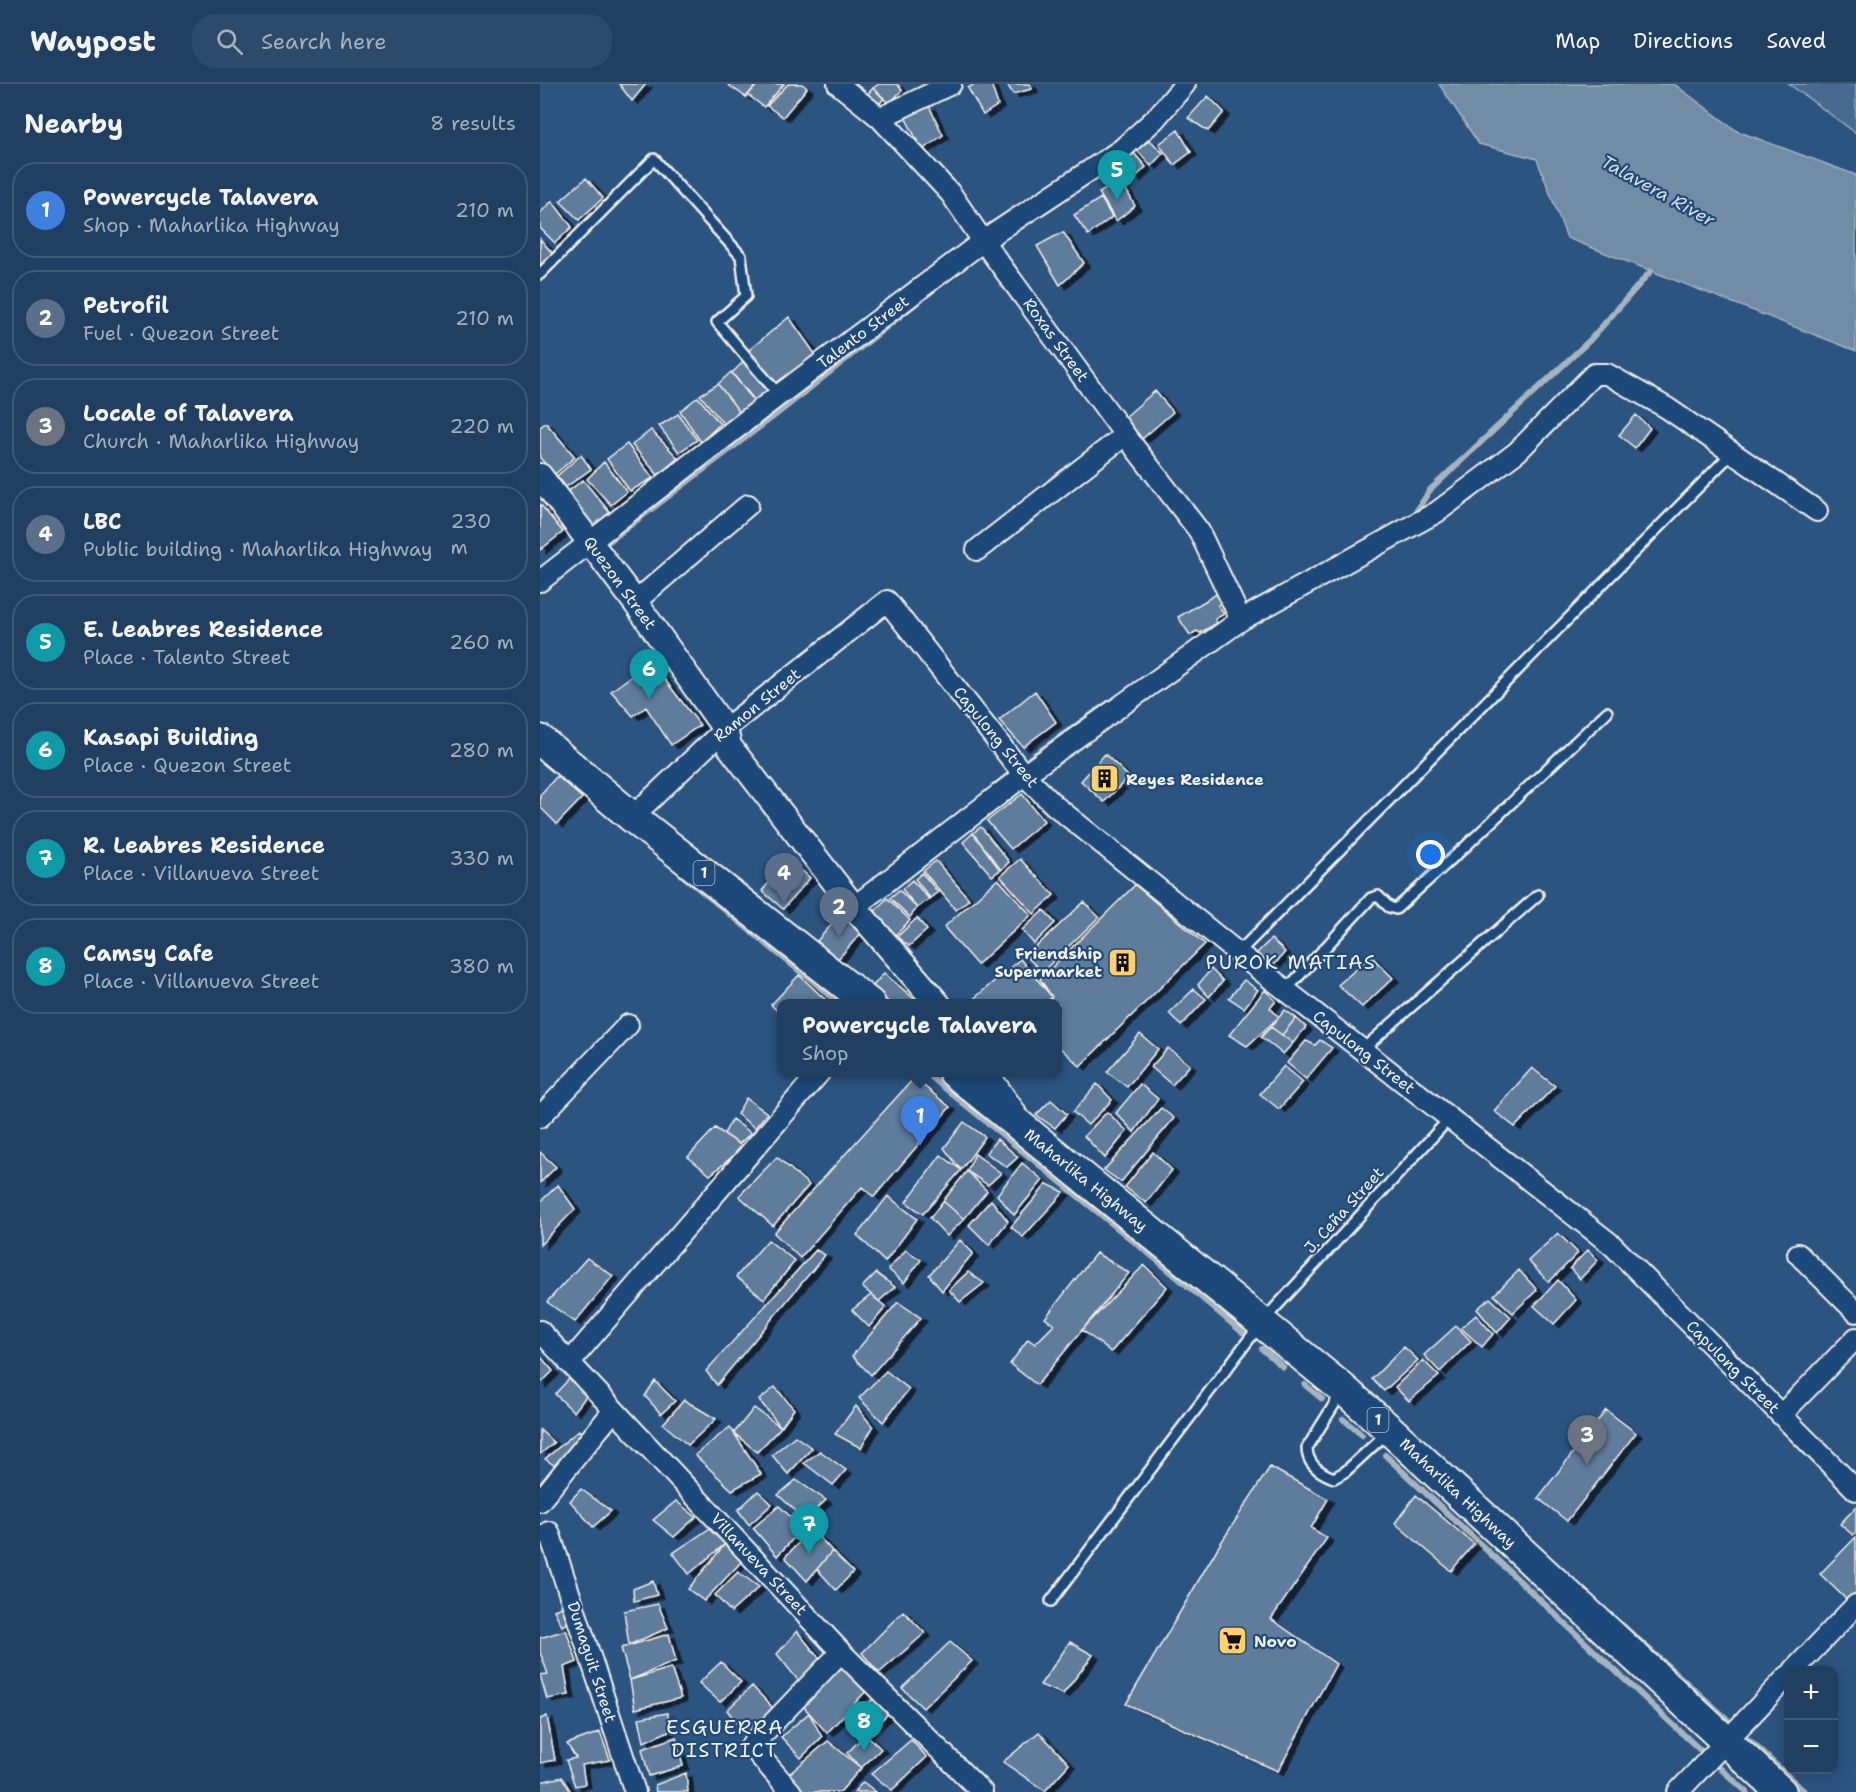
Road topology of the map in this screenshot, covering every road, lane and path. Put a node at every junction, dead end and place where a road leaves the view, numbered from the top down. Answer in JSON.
{"nodes":[{"id":1,"x":838,"y":84,"type":"edge"},
{"id":2,"x":951,"y":84,"type":"edge"},
{"id":3,"x":1185,"y":84,"type":"edge"},
{"id":4,"x":880,"y":118,"type":"junction"},
{"id":5,"x":983,"y":241,"type":"junction"},
{"id":6,"x":540,"y":274,"type":"edge"},
{"id":7,"x":779,"y":395,"type":"junction"},
{"id":8,"x":1125,"y":435,"type":"junction"},
{"id":9,"x":1732,"y":453,"type":"junction"},
{"id":10,"x":540,"y":476,"type":"edge"},
{"id":11,"x":748,"y":505,"type":"dead end"},
{"id":12,"x":1817,"y":511,"type":"dead end"},
{"id":13,"x":591,"y":542,"type":"junction"},
{"id":14,"x":977,"y":550,"type":"dead end"},
{"id":15,"x":540,"y":581,"type":"edge"},
{"id":16,"x":887,"y":601,"type":"joint"},
{"id":17,"x":635,"y":602,"type":"junction"},
{"id":18,"x":1241,"y":620,"type":"junction"},
{"id":19,"x":1607,"y":712,"type":"dead end"},
{"id":20,"x":725,"y":729,"type":"junction"},
{"id":21,"x":540,"y":740,"type":"edge"},
{"id":22,"x":1024,"y":774,"type":"junction"},
{"id":23,"x":633,"y":817,"type":"junction"},
{"id":24,"x":1538,"y":895,"type":"dead end"},
{"id":25,"x":854,"y":907,"type":"junction"},
{"id":26,"x":1238,"y":953,"type":"junction"},
{"id":27,"x":1286,"y":990,"type":"junction"},
{"id":28,"x":864,"y":999,"type":"edge"},
{"id":29,"x":934,"y":999,"type":"edge"},
{"id":30,"x":628,"y":1025,"type":"dead end"},
{"id":31,"x":1362,"y":1050,"type":"junction"},
{"id":32,"x":816,"y":1077,"type":"edge"},
{"id":33,"x":960,"y":1077,"type":"edge"},
{"id":34,"x":988,"y":1077,"type":"edge"},
{"id":35,"x":540,"y":1117,"type":"edge"},
{"id":36,"x":1449,"y":1119,"type":"junction"},
{"id":37,"x":1026,"y":1132,"type":"junction"},
{"id":38,"x":1798,"y":1254,"type":"dead end"},
{"id":39,"x":1856,"y":1312,"type":"edge"},
{"id":40,"x":1262,"y":1322,"type":"junction"},
{"id":41,"x":540,"y":1331,"type":"edge"},
{"id":42,"x":1856,"y":1338,"type":"edge"},
{"id":43,"x":569,"y":1363,"type":"junction"},
{"id":44,"x":1343,"y":1389,"type":"junction"},
{"id":45,"x":614,"y":1410,"type":"junction"},
{"id":46,"x":1781,"y":1415,"type":"junction"},
{"id":47,"x":1390,"y":1430,"type":"junction"},
{"id":48,"x":1856,"y":1490,"type":"edge"},
{"id":49,"x":540,"y":1503,"type":"edge"},
{"id":50,"x":544,"y":1538,"type":"edge"},
{"id":51,"x":1051,"y":1601,"type":"dead end"},
{"id":52,"x":1856,"y":1605,"type":"edge"},
{"id":53,"x":841,"y":1652,"type":"junction"},
{"id":54,"x":1799,"y":1666,"type":"edge"},
{"id":55,"x":1784,"y":1680,"type":"edge"},
{"id":56,"x":1726,"y":1742,"type":"junction"},
{"id":57,"x":975,"y":1789,"type":"edge"},
{"id":58,"x":635,"y":1792,"type":"edge"},
{"id":59,"x":791,"y":1792,"type":"edge"},
{"id":60,"x":1678,"y":1792,"type":"edge"},
{"id":61,"x":1781,"y":1792,"type":"edge"}],
"edges":[{"from":1,"to":4,"type":"street","name":"Roxas Street"},
{"from":2,"to":4,"type":"street"},
{"from":3,"to":5,"type":"street","name":"Talento Street"},
{"from":4,"to":5,"type":"street","name":"Roxas Street"},
{"from":5,"to":7,"type":"street","name":"Talento Street"},
{"from":5,"to":8,"type":"street","name":"Roxas Street"},
{"from":6,"to":7,"type":"lane"},
{"from":7,"to":13,"type":"street","name":"Talento Street"},
{"from":8,"to":14,"type":"street"},
{"from":8,"to":18,"type":"street","name":"Roxas Street"},
{"from":9,"to":12,"type":"street"},
{"from":9,"to":18,"type":"street"},
{"from":9,"to":26,"type":"lane"},
{"from":10,"to":13,"type":"street","name":"Quezon Street"},
{"from":11,"to":17,"type":"street"},
{"from":13,"to":15,"type":"street","name":"Talento Street"},
{"from":13,"to":17,"type":"street","name":"Quezon Street"},
{"from":16,"to":20,"type":"street","name":"Ramon Street"},
{"from":16,"to":22,"type":"street","name":"Capulong Street"},
{"from":17,"to":20,"type":"street","name":"Quezon Street"},
{"from":18,"to":22,"type":"street"},
{"from":19,"to":27,"type":"lane"},
{"from":20,"to":23,"type":"street","name":"Ramon Street"},
{"from":20,"to":25,"type":"street","name":"Quezon Street"},
{"from":21,"to":23,"type":"main road","number":"1"},
{"from":22,"to":25,"type":"street"},
{"from":22,"to":26,"type":"street","name":"Capulong Street"},
{"from":23,"to":28,"type":"main road","number":"1"},
{"from":24,"to":31,"type":"lane"},
{"from":25,"to":29,"type":"street","name":"Quezon Street"},
{"from":26,"to":27,"type":"street","name":"Capulong Street"},
{"from":27,"to":31,"type":"street","name":"Capulong Street"},
{"from":30,"to":35,"type":"street"},
{"from":31,"to":36,"type":"street","name":"Capulong Street"},
{"from":32,"to":43,"type":"street"},
{"from":33,"to":37,"type":"main road","name":"Maharlika Highway","number":"1"},
{"from":34,"to":37,"type":"street"},
{"from":36,"to":40,"type":"lane","name":"J. Ceña Street"},
{"from":36,"to":46,"type":"street","name":"Capulong Street"},
{"from":37,"to":40,"type":"main road","name":"Maharlika Highway","number":"1"},
{"from":38,"to":39,"type":"street"},
{"from":40,"to":44,"type":"main road","name":"Maharlika Highway","number":"1"},
{"from":40,"to":51,"type":"lane","name":"J. Ceña Street"},
{"from":41,"to":43,"type":"street","name":"Villanueva Street"},
{"from":42,"to":46,"type":"street"},
{"from":43,"to":45,"type":"street","name":"Villanueva Street"},
{"from":44,"to":47,"type":"main road","name":"Maharlika Highway","number":"1"},
{"from":44,"to":47,"type":"lane"},
{"from":45,"to":49,"type":"street"},
{"from":45,"to":53,"type":"street","name":"Villanueva Street"},
{"from":46,"to":48,"type":"street","name":"Capulong Street"},
{"from":47,"to":56,"type":"main road","name":"Maharlika Highway","number":"1"},
{"from":49,"to":50,"type":"street","name":"Dumaguit Street"},
{"from":50,"to":58,"type":"street","name":"Dumaguit Street"},
{"from":52,"to":54,"type":"street"},
{"from":53,"to":57,"type":"street","name":"Villanueva Street"},
{"from":53,"to":59,"type":"street"},
{"from":55,"to":56,"type":"street"},
{"from":56,"to":60,"type":"street"},
{"from":56,"to":61,"type":"main road","name":"Maharlika Highway","number":"1"}]}
